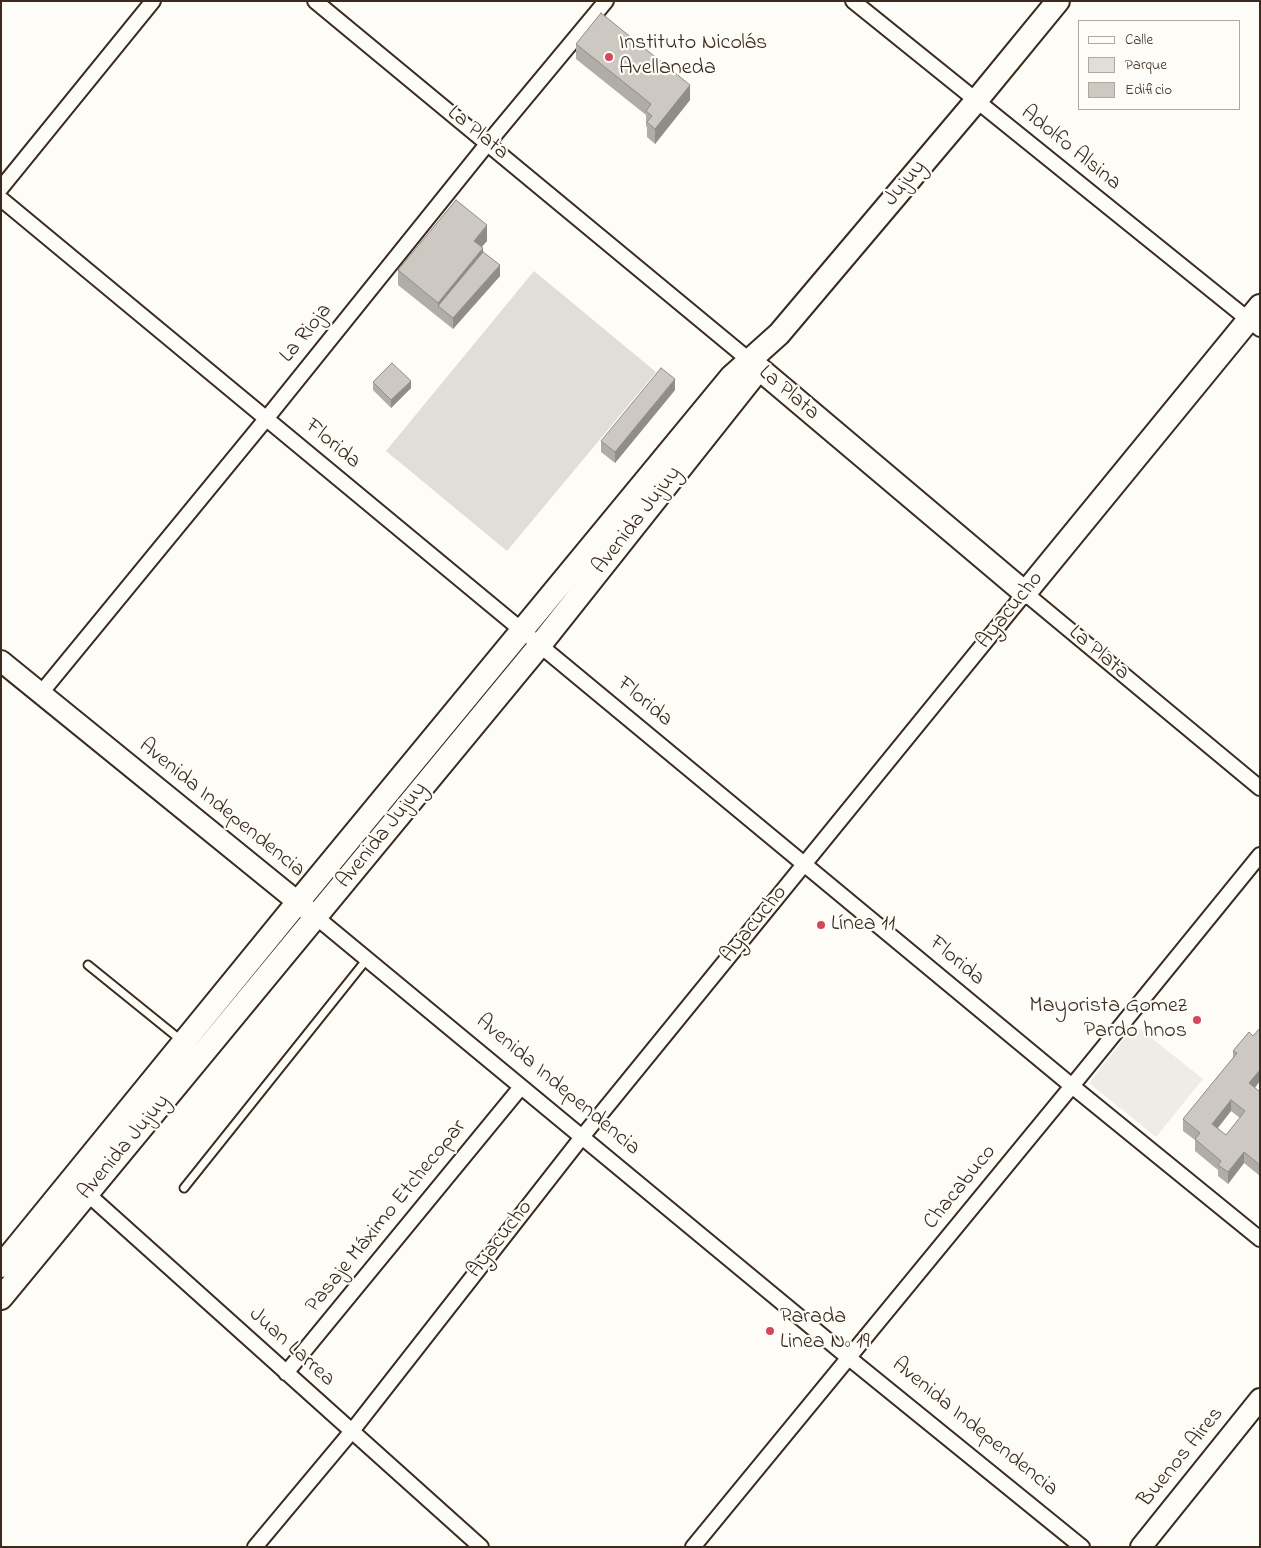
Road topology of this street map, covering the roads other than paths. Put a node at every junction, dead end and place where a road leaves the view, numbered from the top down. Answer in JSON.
{"nodes":[{"id":1,"x":153,"y":1,"type":"edge"},
{"id":2,"x":315,"y":1,"type":"edge"},
{"id":3,"x":606,"y":1,"type":"edge"},
{"id":4,"x":853,"y":1,"type":"edge"},
{"id":5,"x":1058,"y":1,"type":"edge"},
{"id":6,"x":976,"y":101,"type":"junction"},
{"id":7,"x":488,"y":144,"type":"junction"},
{"id":8,"x":1,"y":188,"type":"edge"},
{"id":9,"x":1,"y":199,"type":"edge"},
{"id":10,"x":1256,"y":319,"type":"edge"},
{"id":11,"x":754,"y":364,"type":"junction"},
{"id":12,"x":266,"y":419,"type":"junction"},
{"id":13,"x":1025,"y":593,"type":"junction"},
{"id":14,"x":522,"y":630,"type":"junction"},
{"id":15,"x":540,"y":644,"type":"junction"},
{"id":16,"x":1,"y":661,"type":"edge"},
{"id":17,"x":41,"y":693,"type":"junction"},
{"id":18,"x":1260,"y":788,"type":"edge"},
{"id":19,"x":1260,"y":855,"type":"edge"},
{"id":20,"x":805,"y":864,"type":"junction"},
{"id":21,"x":298,"y":902,"type":"junction"},
{"id":22,"x":316,"y":917,"type":"junction"},
{"id":23,"x":367,"y":959,"type":"junction"},
{"id":24,"x":88,"y":965,"type":"dead end"},
{"id":25,"x":184,"y":1043,"type":"junction"},
{"id":26,"x":1072,"y":1086,"type":"junction"},
{"id":27,"x":521,"y":1087,"type":"junction"},
{"id":28,"x":582,"y":1137,"type":"junction"},
{"id":29,"x":80,"y":1187,"type":"junction"},
{"id":30,"x":184,"y":1188,"type":"dead end"},
{"id":31,"x":1260,"y":1239,"type":"edge"},
{"id":32,"x":1,"y":1266,"type":"edge"},
{"id":33,"x":1,"y":1298,"type":"edge"},
{"id":34,"x":849,"y":1358,"type":"junction"},
{"id":35,"x":286,"y":1373,"type":"junction"},
{"id":36,"x":1260,"y":1399,"type":"edge"},
{"id":37,"x":352,"y":1431,"type":"junction"},
{"id":38,"x":255,"y":1547,"type":"edge"},
{"id":39,"x":481,"y":1547,"type":"edge"},
{"id":40,"x":693,"y":1547,"type":"edge"},
{"id":41,"x":1082,"y":1547,"type":"edge"},
{"id":42,"x":1141,"y":1547,"type":"edge"}],
"edges":[{"from":1,"to":8,"type":"street"},
{"from":2,"to":7,"type":"street","name":"La Plata"},
{"from":3,"to":7,"type":"street","name":"La Rioja"},
{"from":4,"to":6,"type":"street","name":"Adolfo Alsina"},
{"from":5,"to":6,"type":"main road","name":"Jujuy"},
{"from":6,"to":10,"type":"street","name":"Adolfo Alsina"},
{"from":6,"to":11,"type":"main road","name":"Jujuy"},
{"from":7,"to":11,"type":"street","name":"La Plata"},
{"from":7,"to":12,"type":"street","name":"La Rioja"},
{"from":9,"to":12,"type":"street","name":"Florida"},
{"from":10,"to":13,"type":"main road","name":"Ayacucho"},
{"from":11,"to":13,"type":"main road","name":"La Plata"},
{"from":11,"to":14,"type":"main road","name":"Avenida Jujuy"},
{"from":11,"to":15,"type":"main road","name":"Avenida Jujuy"},
{"from":12,"to":14,"type":"street","name":"Florida"},
{"from":12,"to":17,"type":"street","name":"La Rioja"},
{"from":13,"to":18,"type":"street","name":"La Plata"},
{"from":13,"to":20,"type":"street","name":"Ayacucho"},
{"from":14,"to":15,"type":"street","name":"Florida"},
{"from":14,"to":21,"type":"main road","name":"Avenida Jujuy"},
{"from":15,"to":20,"type":"street","name":"Florida"},
{"from":15,"to":22,"type":"main road","name":"Avenida Jujuy"},
{"from":16,"to":17,"type":"main road","name":"Avenida Independencia"},
{"from":17,"to":21,"type":"main road","name":"Avenida Independencia"},
{"from":19,"to":26,"type":"street","name":"Chacabuco"},
{"from":20,"to":26,"type":"street","name":"Florida"},
{"from":20,"to":28,"type":"street","name":"Ayacucho"},
{"from":21,"to":22,"type":"main road","name":"Avenida Independencia"},
{"from":21,"to":25,"type":"main road","name":"Avenida Jujuy"},
{"from":22,"to":23,"type":"street","name":"Avenida Independencia"},
{"from":22,"to":29,"type":"main road","name":"Avenida Jujuy"},
{"from":23,"to":27,"type":"street","name":"Avenida Independencia"},
{"from":23,"to":30,"type":"lane"},
{"from":24,"to":25,"type":"lane"},
{"from":25,"to":29,"type":"main road","name":"Avenida Jujuy"},
{"from":26,"to":31,"type":"street","name":"Florida"},
{"from":26,"to":34,"type":"street","name":"Chacabuco"},
{"from":27,"to":28,"type":"street","name":"Avenida Independencia"},
{"from":27,"to":35,"type":"street","name":"Pasaje Máximo Etchecopar"},
{"from":28,"to":34,"type":"street","name":"Avenida Independencia"},
{"from":28,"to":37,"type":"street","name":"Ayacucho"},
{"from":29,"to":32,"type":"main road","name":"Avenida Jujuy"},
{"from":29,"to":33,"type":"main road","name":"Avenida Jujuy"},
{"from":29,"to":35,"type":"street","name":"Juan Larrea"},
{"from":34,"to":40,"type":"street","name":"Chacabuco"},
{"from":34,"to":41,"type":"street","name":"Avenida Independencia"},
{"from":35,"to":37,"type":"street","name":"Juan Larrea"},
{"from":36,"to":42,"type":"main road","name":"Buenos Aires"},
{"from":37,"to":38,"type":"street","name":"Ayacucho"},
{"from":37,"to":39,"type":"street","name":"Juan Larrea"}]}
